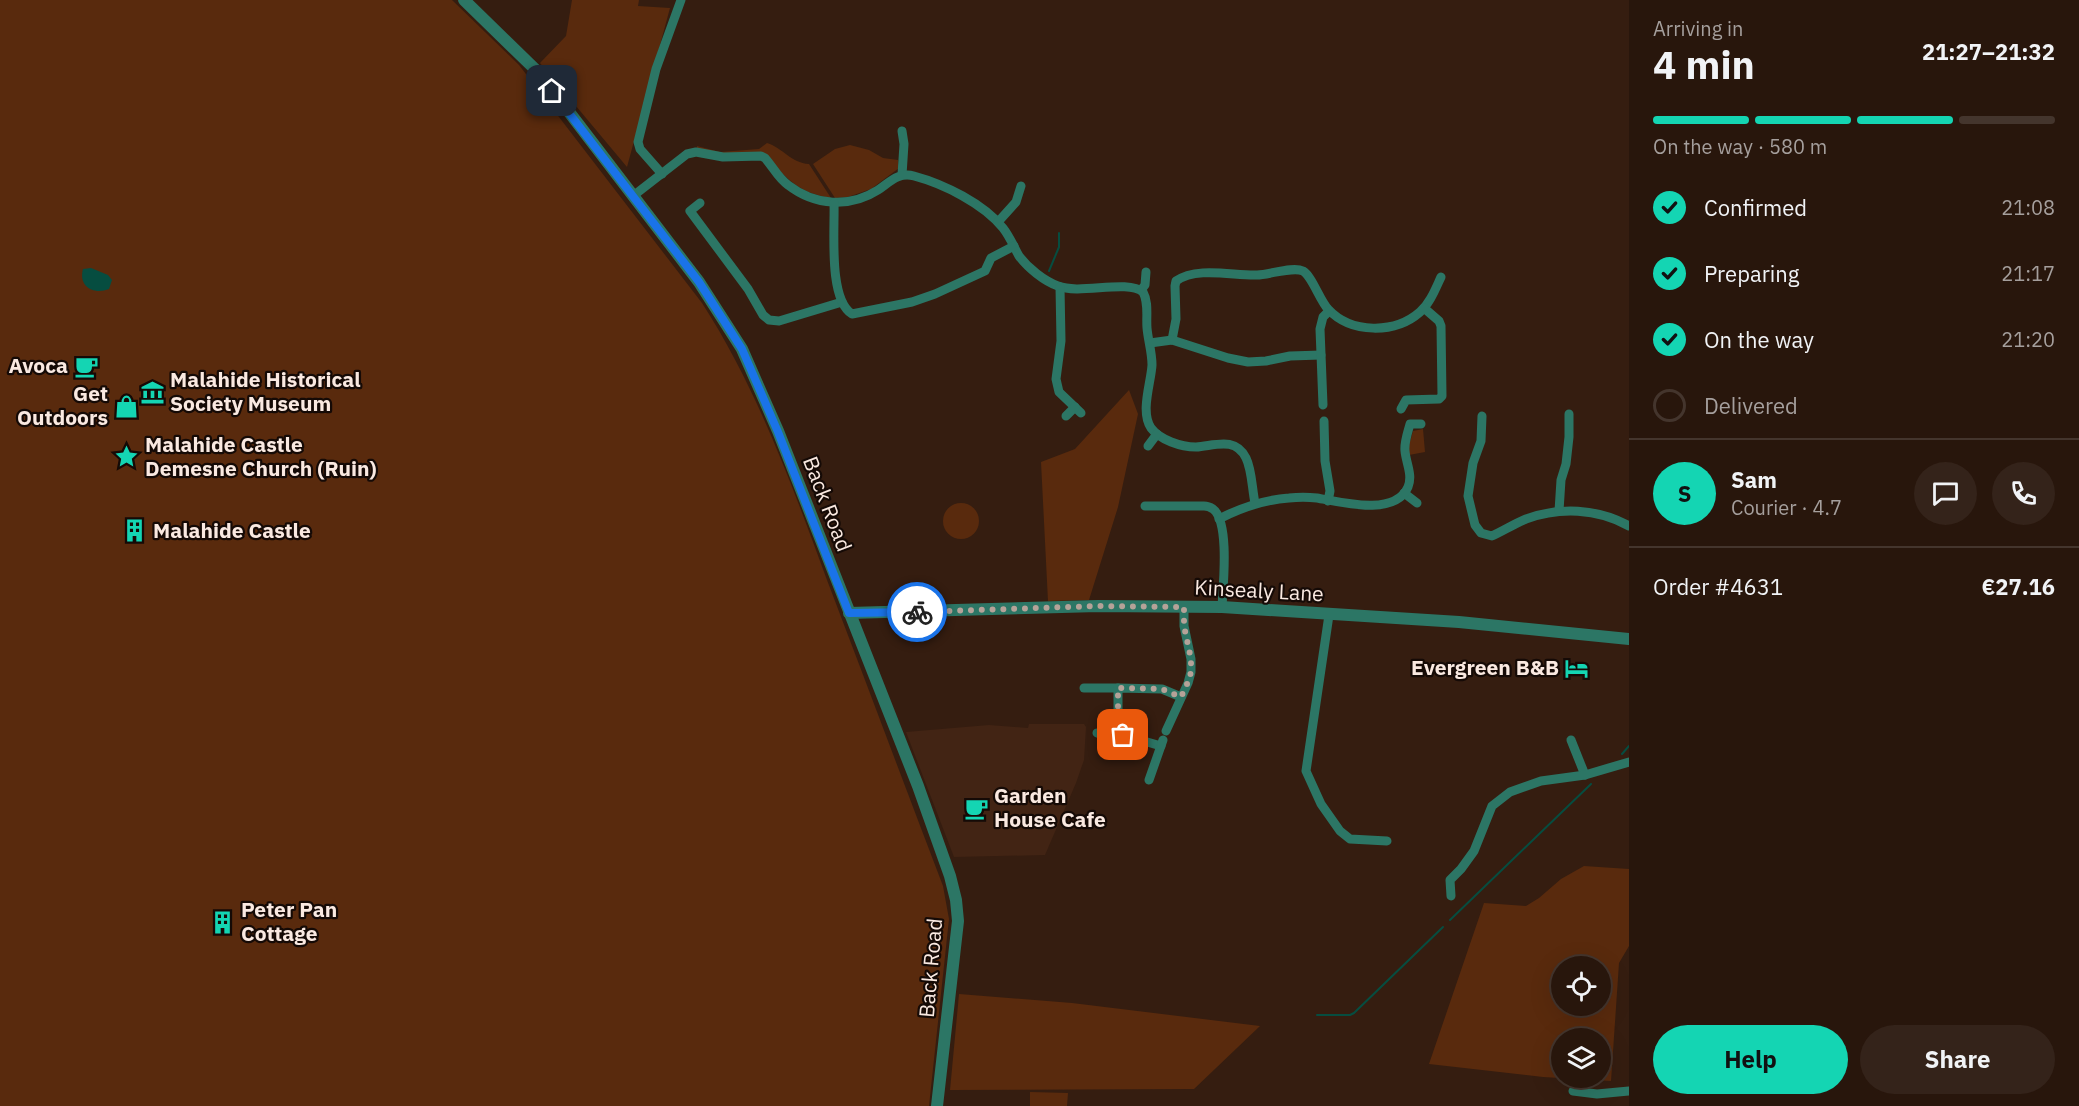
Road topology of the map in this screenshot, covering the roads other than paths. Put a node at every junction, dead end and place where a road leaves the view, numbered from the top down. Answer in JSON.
{"nodes":[{"id":1,"x":464,"y":0,"type":"edge"},
{"id":2,"x":681,"y":0,"type":"edge"},
{"id":3,"x":902,"y":131,"type":"dead end"},
{"id":4,"x":662,"y":174,"type":"junction"},
{"id":5,"x":902,"y":175,"type":"junction"},
{"id":6,"x":1021,"y":186,"type":"dead end"},
{"id":7,"x":633,"y":196,"type":"junction"},
{"id":8,"x":700,"y":203,"type":"dead end"},
{"id":9,"x":834,"y":203,"type":"junction"},
{"id":10,"x":998,"y":222,"type":"junction"},
{"id":11,"x":1014,"y":246,"type":"junction"},
{"id":12,"x":1146,"y":272,"type":"dead end"},
{"id":13,"x":1441,"y":278,"type":"dead end"},
{"id":14,"x":1060,"y":287,"type":"junction"},
{"id":15,"x":1141,"y":291,"type":"junction"},
{"id":16,"x":842,"y":302,"type":"junction"},
{"id":17,"x":1424,"y":308,"type":"junction"},
{"id":18,"x":1329,"y":311,"type":"junction"},
{"id":19,"x":1172,"y":340,"type":"junction"},
{"id":20,"x":1149,"y":344,"type":"junction"},
{"id":21,"x":1321,"y":355,"type":"junction"},
{"id":22,"x":1323,"y":405,"type":"dead end"},
{"id":23,"x":1401,"y":409,"type":"dead end"},
{"id":24,"x":1569,"y":414,"type":"dead end"},
{"id":25,"x":1066,"y":416,"type":"dead end"},
{"id":26,"x":1482,"y":416,"type":"dead end"},
{"id":27,"x":1324,"y":421,"type":"dead end"},
{"id":28,"x":1421,"y":424,"type":"dead end"},
{"id":29,"x":1157,"y":434,"type":"junction"},
{"id":30,"x":1148,"y":446,"type":"dead end"},
{"id":31,"x":1404,"y":493,"type":"junction"},
{"id":32,"x":1328,"y":501,"type":"junction"},
{"id":33,"x":1255,"y":503,"type":"junction"},
{"id":34,"x":1417,"y":503,"type":"dead end"},
{"id":35,"x":1146,"y":506,"type":"dead end"},
{"id":36,"x":1559,"y":511,"type":"junction"},
{"id":37,"x":1219,"y":519,"type":"junction"},
{"id":38,"x":1629,"y":526,"type":"edge"},
{"id":39,"x":1184,"y":607,"type":"junction"},
{"id":40,"x":1222,"y":607,"type":"junction"},
{"id":41,"x":849,"y":613,"type":"junction"},
{"id":42,"x":1329,"y":615,"type":"junction"},
{"id":43,"x":1629,"y":639,"type":"edge"},
{"id":44,"x":1084,"y":688,"type":"dead end"},
{"id":45,"x":1118,"y":688,"type":"junction"},
{"id":46,"x":1181,"y":697,"type":"junction"},
{"id":47,"x":1097,"y":733,"type":"dead end"},
{"id":48,"x":1121,"y":733,"type":"junction"},
{"id":49,"x":1163,"y":739,"type":"junction"},
{"id":50,"x":1571,"y":740,"type":"dead end"},
{"id":51,"x":1629,"y":762,"type":"edge"},
{"id":52,"x":1585,"y":775,"type":"junction"},
{"id":53,"x":1149,"y":780,"type":"dead end"},
{"id":54,"x":1387,"y":841,"type":"dead end"},
{"id":55,"x":1451,"y":897,"type":"dead end"},
{"id":56,"x":1573,"y":1091,"type":"dead end"},
{"id":57,"x":1629,"y":1091,"type":"edge"},
{"id":58,"x":936,"y":1106,"type":"edge"}],
"edges":[{"from":1,"to":7,"type":"street","name":"Back Road"},
{"from":2,"to":4,"type":"street"},
{"from":3,"to":5,"type":"street"},
{"from":4,"to":7,"type":"street"},
{"from":4,"to":9,"type":"street"},
{"from":5,"to":9,"type":"street"},
{"from":5,"to":10,"type":"street"},
{"from":6,"to":10,"type":"street"},
{"from":7,"to":41,"type":"street","name":"Back Road"},
{"from":8,"to":16,"type":"street"},
{"from":9,"to":16,"type":"street"},
{"from":10,"to":11,"type":"street"},
{"from":11,"to":14,"type":"street"},
{"from":11,"to":16,"type":"street"},
{"from":12,"to":15,"type":"street"},
{"from":13,"to":17,"type":"street"},
{"from":14,"to":15,"type":"street"},
{"from":14,"to":25,"type":"street"},
{"from":15,"to":20,"type":"street"},
{"from":17,"to":18,"type":"street"},
{"from":17,"to":23,"type":"street"},
{"from":18,"to":19,"type":"street"},
{"from":18,"to":21,"type":"street"},
{"from":19,"to":20,"type":"street"},
{"from":19,"to":21,"type":"street"},
{"from":20,"to":29,"type":"street"},
{"from":21,"to":22,"type":"street"},
{"from":24,"to":36,"type":"street"},
{"from":26,"to":36,"type":"street"},
{"from":27,"to":32,"type":"street"},
{"from":28,"to":31,"type":"street"},
{"from":29,"to":30,"type":"street"},
{"from":29,"to":33,"type":"street"},
{"from":31,"to":32,"type":"street"},
{"from":31,"to":34,"type":"street"},
{"from":32,"to":33,"type":"street"},
{"from":33,"to":37,"type":"street"},
{"from":35,"to":37,"type":"street"},
{"from":36,"to":38,"type":"street"},
{"from":37,"to":40,"type":"street"},
{"from":39,"to":40,"type":"street","name":"Kinsealy Lane"},
{"from":39,"to":41,"type":"street","name":"Kinsealy Lane"},
{"from":39,"to":46,"type":"street"},
{"from":40,"to":42,"type":"street","name":"Kinsealy Lane"},
{"from":41,"to":58,"type":"street","name":"Back Road"},
{"from":42,"to":43,"type":"street","name":"Kinsealy Lane"},
{"from":42,"to":54,"type":"street"},
{"from":44,"to":45,"type":"street"},
{"from":45,"to":46,"type":"street"},
{"from":45,"to":48,"type":"street"},
{"from":46,"to":49,"type":"street"},
{"from":47,"to":48,"type":"street"},
{"from":48,"to":49,"type":"street"},
{"from":49,"to":53,"type":"street"},
{"from":50,"to":52,"type":"street"},
{"from":51,"to":52,"type":"street"},
{"from":52,"to":55,"type":"street"},
{"from":56,"to":57,"type":"street"}]}
